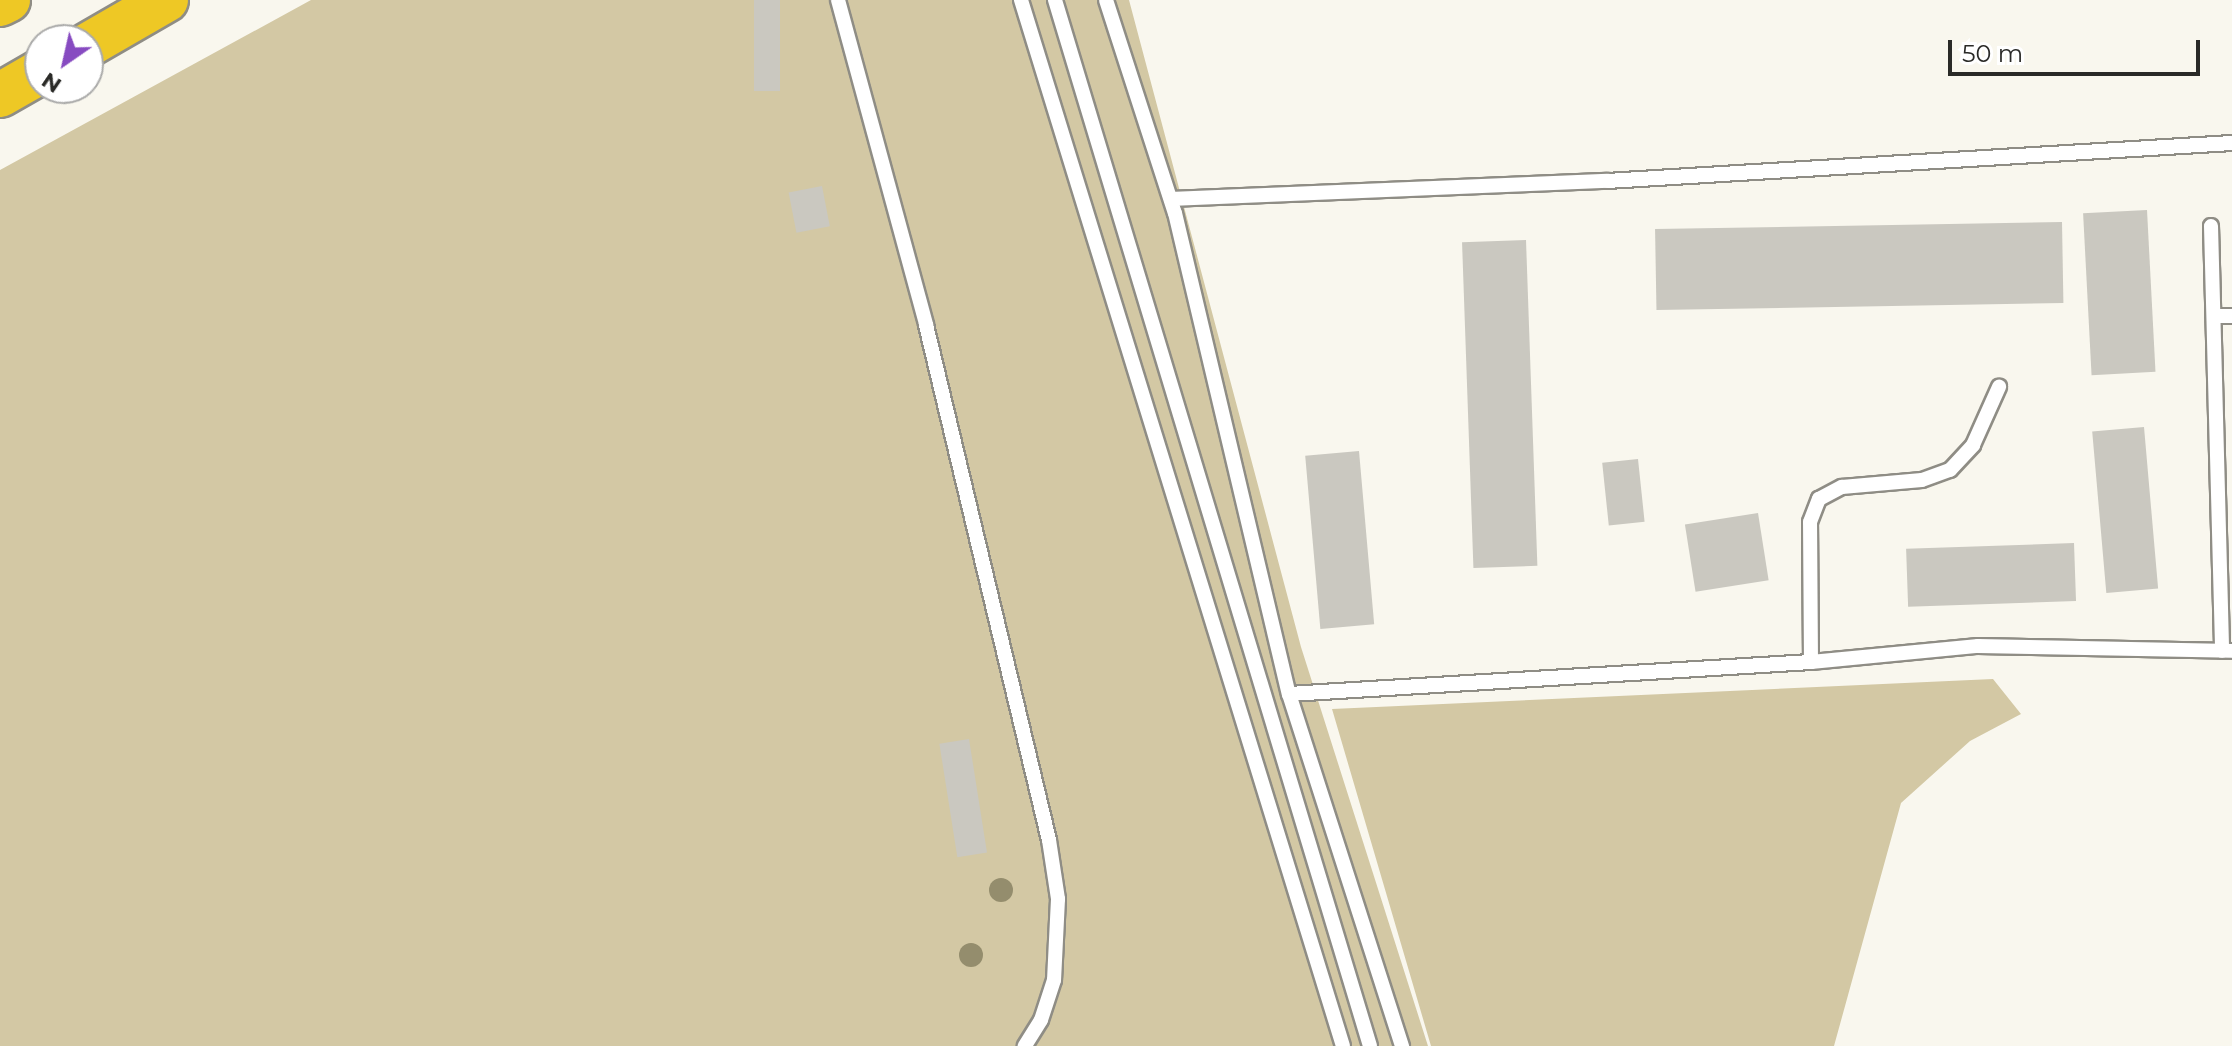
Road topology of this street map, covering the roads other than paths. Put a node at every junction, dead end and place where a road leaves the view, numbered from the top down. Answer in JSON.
{"nodes":[{"id":1,"x":8,"y":0,"type":"edge"},
{"id":2,"x":166,"y":0,"type":"edge"},
{"id":3,"x":838,"y":0,"type":"edge"},
{"id":4,"x":1021,"y":0,"type":"edge"},
{"id":5,"x":1055,"y":0,"type":"edge"},
{"id":6,"x":1106,"y":0,"type":"edge"},
{"id":7,"x":0,"y":4,"type":"edge"},
{"id":8,"x":104,"y":36,"type":"edge"},
{"id":9,"x":24,"y":81,"type":"edge"},
{"id":10,"x":0,"y":95,"type":"edge"},
{"id":11,"x":2232,"y":143,"type":"edge"},
{"id":12,"x":1171,"y":199,"type":"junction"},
{"id":13,"x":2211,"y":226,"type":"dead end"},
{"id":14,"x":2214,"y":316,"type":"junction"},
{"id":15,"x":2232,"y":316,"type":"edge"},
{"id":16,"x":1999,"y":387,"type":"dead end"},
{"id":17,"x":2225,"y":500,"type":"edge"},
{"id":18,"x":2227,"y":651,"type":"edge"},
{"id":19,"x":1811,"y":662,"type":"junction"},
{"id":20,"x":1289,"y":694,"type":"junction"},
{"id":21,"x":1025,"y":1046,"type":"edge"},
{"id":22,"x":1343,"y":1046,"type":"edge"},
{"id":23,"x":1370,"y":1046,"type":"edge"},
{"id":24,"x":1402,"y":1046,"type":"edge"}],
"edges":[{"from":1,"to":7,"type":"highway"},
{"from":2,"to":8,"type":"highway"},
{"from":3,"to":21,"type":"lane"},
{"from":4,"to":22,"type":"lane"},
{"from":5,"to":23,"type":"lane"},
{"from":6,"to":12,"type":"lane"},
{"from":9,"to":10,"type":"highway"},
{"from":11,"to":12,"type":"lane"},
{"from":12,"to":20,"type":"lane"},
{"from":13,"to":14,"type":"lane"},
{"from":14,"to":15,"type":"lane"},
{"from":14,"to":17,"type":"lane"},
{"from":16,"to":19,"type":"lane"},
{"from":17,"to":18,"type":"lane"},
{"from":18,"to":19,"type":"lane"},
{"from":19,"to":20,"type":"lane"},
{"from":20,"to":24,"type":"lane"}]}
